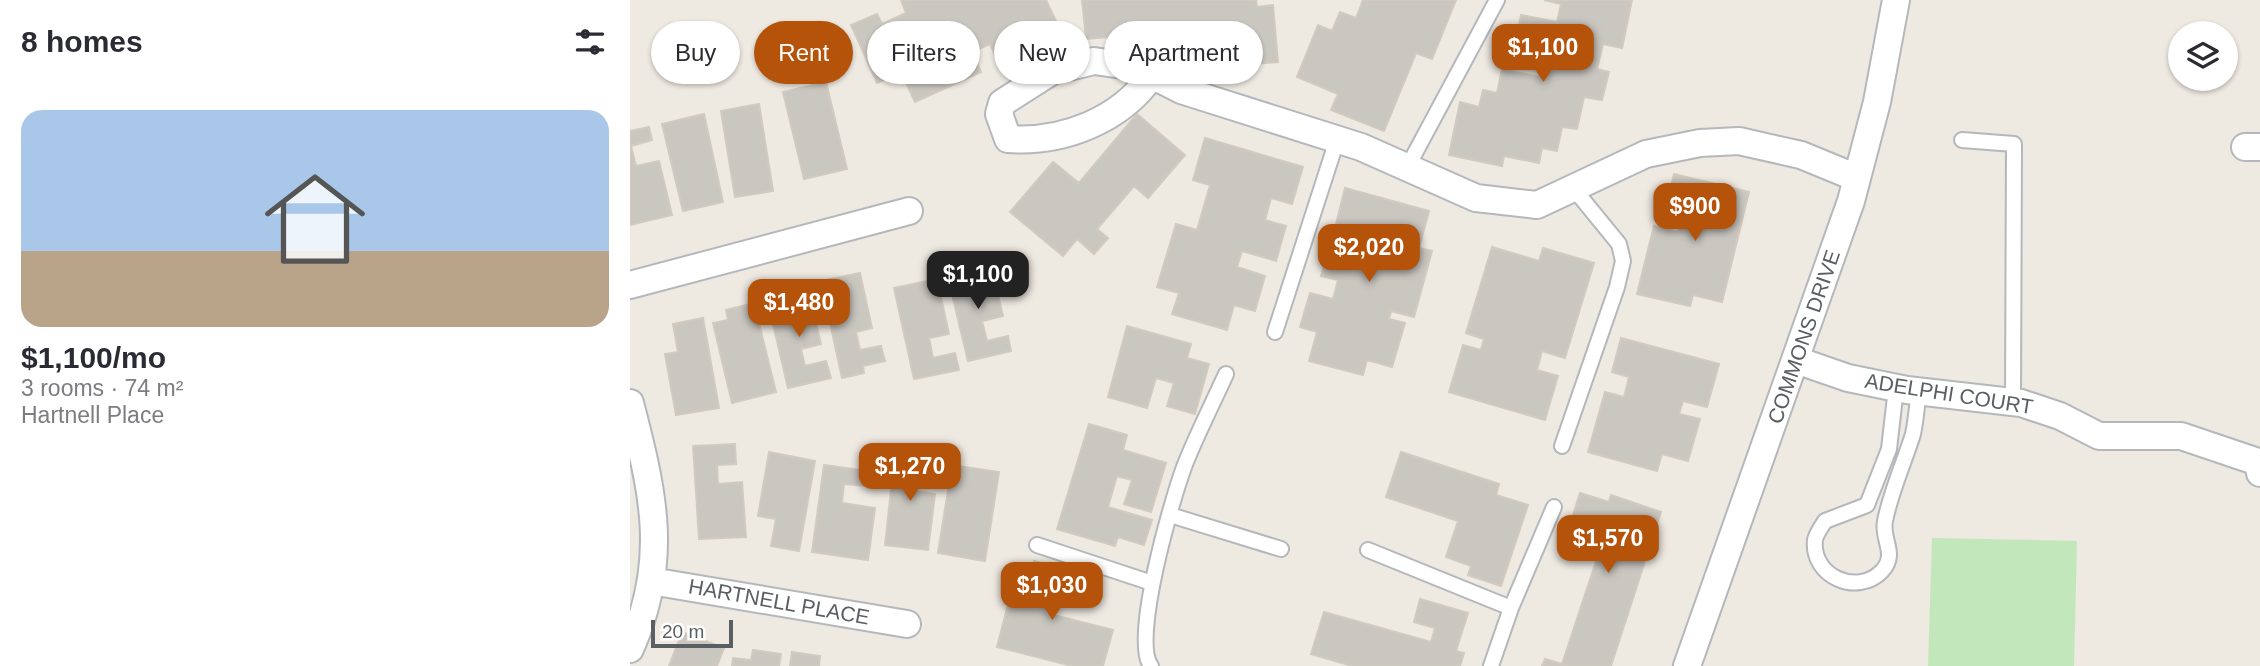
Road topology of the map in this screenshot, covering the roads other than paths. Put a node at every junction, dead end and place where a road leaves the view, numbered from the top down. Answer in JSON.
{"nodes":[{"id":1,"x":1497,"y":0,"type":"edge"},
{"id":2,"x":1896,"y":0,"type":"edge"},
{"id":3,"x":1152,"y":75,"type":"joint"},
{"id":4,"x":1169,"y":84,"type":"edge"},
{"id":5,"x":1337,"y":140,"type":"junction"},
{"id":6,"x":1962,"y":140,"type":"dead end"},
{"id":7,"x":1407,"y":167,"type":"junction"},
{"id":8,"x":1857,"y":178,"type":"junction"},
{"id":9,"x":1574,"y":189,"type":"junction"},
{"id":10,"x":909,"y":212,"type":"dead end"},
{"id":11,"x":630,"y":285,"type":"edge"},
{"id":12,"x":1275,"y":332,"type":"dead end"},
{"id":13,"x":1796,"y":360,"type":"junction"},
{"id":14,"x":1226,"y":374,"type":"dead end"},
{"id":15,"x":1907,"y":389,"type":"junction"},
{"id":16,"x":2013,"y":401,"type":"junction"},
{"id":17,"x":632,"y":416,"type":"edge"},
{"id":18,"x":1563,"y":446,"type":"dead end"},
{"id":19,"x":2259,"y":465,"type":"edge"},
{"id":20,"x":1554,"y":507,"type":"dead end"},
{"id":21,"x":1170,"y":515,"type":"junction"},
{"id":22,"x":1037,"y":545,"type":"dead end"},
{"id":23,"x":1280,"y":549,"type":"dead end"},
{"id":24,"x":1368,"y":550,"type":"dead end"},
{"id":25,"x":652,"y":581,"type":"junction"},
{"id":26,"x":1152,"y":583,"type":"junction"},
{"id":27,"x":1511,"y":608,"type":"junction"},
{"id":28,"x":907,"y":624,"type":"dead end"},
{"id":29,"x":630,"y":649,"type":"edge"},
{"id":30,"x":1150,"y":666,"type":"edge"},
{"id":31,"x":1491,"y":666,"type":"edge"},
{"id":32,"x":1688,"y":666,"type":"edge"}],
"edges":[{"from":1,"to":7,"type":"lane"},
{"from":2,"to":8,"type":"street","name":"COMMONS DRIVE"},
{"from":3,"to":3,"type":"street"},
{"from":4,"to":5,"type":"street"},
{"from":5,"to":7,"type":"street"},
{"from":5,"to":12,"type":"lane"},
{"from":6,"to":16,"type":"lane"},
{"from":7,"to":9,"type":"street"},
{"from":8,"to":9,"type":"street"},
{"from":8,"to":13,"type":"street","name":"COMMONS DRIVE"},
{"from":9,"to":18,"type":"lane"},
{"from":10,"to":11,"type":"street"},
{"from":13,"to":15,"type":"street","name":"ADELPHI COURT"},
{"from":13,"to":32,"type":"street","name":"COMMONS DRIVE"},
{"from":14,"to":21,"type":"lane"},
{"from":15,"to":15,"type":"lane"},
{"from":15,"to":16,"type":"street","name":"ADELPHI COURT"},
{"from":16,"to":19,"type":"street","name":"ADELPHI COURT"},
{"from":17,"to":25,"type":"street"},
{"from":20,"to":27,"type":"lane"},
{"from":21,"to":23,"type":"lane"},
{"from":21,"to":26,"type":"lane"},
{"from":22,"to":26,"type":"lane"},
{"from":24,"to":27,"type":"lane"},
{"from":25,"to":28,"type":"street","name":"HARTNELL PLACE"},
{"from":25,"to":29,"type":"street"},
{"from":26,"to":30,"type":"lane"},
{"from":27,"to":31,"type":"lane"}]}
